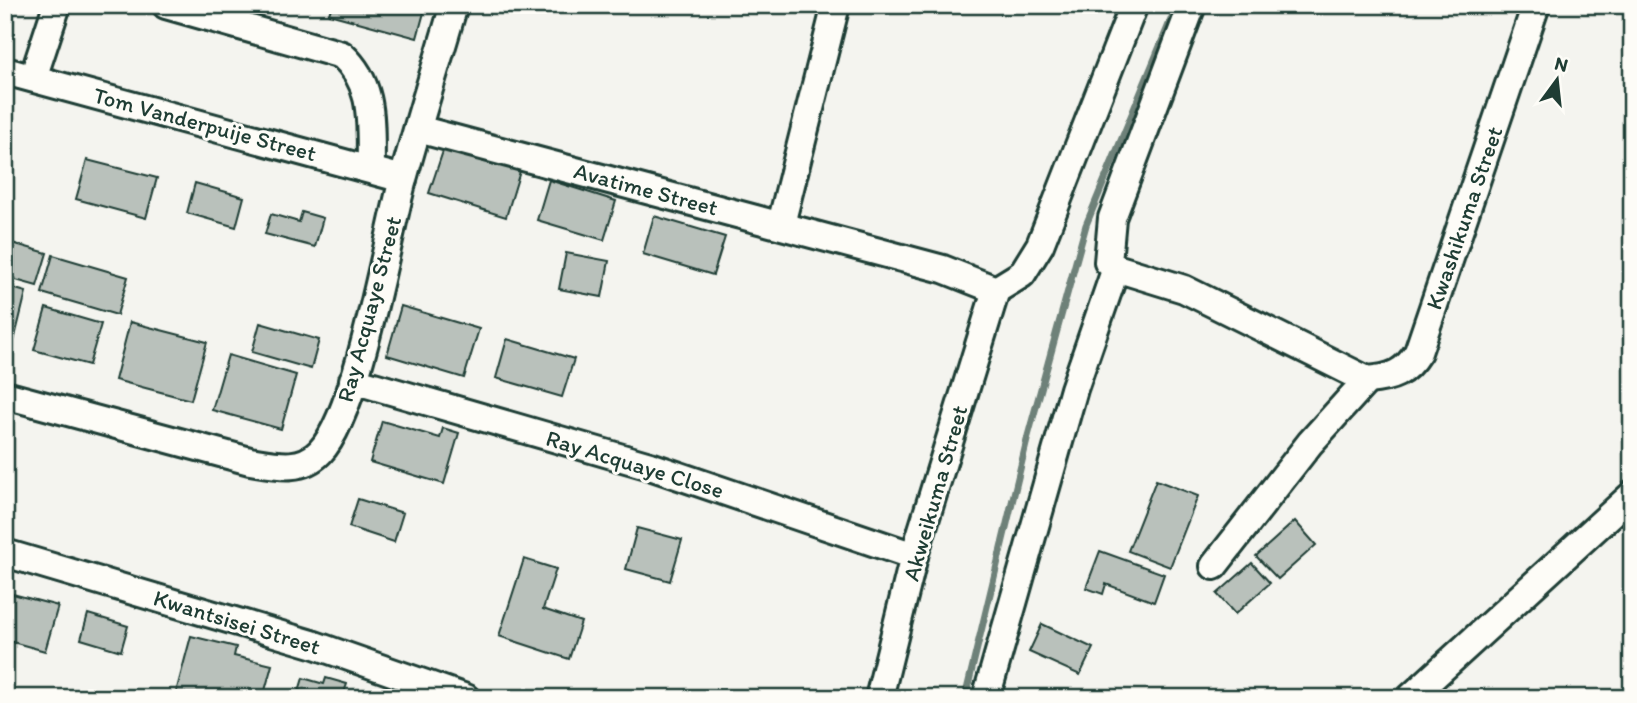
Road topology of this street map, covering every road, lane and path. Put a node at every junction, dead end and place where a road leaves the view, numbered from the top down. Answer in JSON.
{"nodes":[{"id":1,"x":57,"y":5,"type":"edge"},
{"id":2,"x":166,"y":5,"type":"edge"},
{"id":3,"x":453,"y":5,"type":"edge"},
{"id":4,"x":836,"y":5,"type":"edge"},
{"id":5,"x":1134,"y":5,"type":"edge"},
{"id":6,"x":1192,"y":5,"type":"edge"},
{"id":7,"x":1536,"y":5,"type":"edge"},
{"id":8,"x":5,"y":71,"type":"edge"},
{"id":9,"x":33,"y":78,"type":"junction"},
{"id":10,"x":418,"y":129,"type":"junction"},
{"id":11,"x":372,"y":168,"type":"junction"},
{"id":12,"x":403,"y":179,"type":"junction"},
{"id":13,"x":781,"y":225,"type":"junction"},
{"id":14,"x":1116,"y":268,"type":"junction"},
{"id":15,"x":996,"y":290,"type":"junction"},
{"id":16,"x":1358,"y":376,"type":"junction"},
{"id":17,"x":354,"y":380,"type":"junction"},
{"id":18,"x":5,"y":395,"type":"edge"},
{"id":19,"x":1632,"y":495,"type":"edge"},
{"id":20,"x":5,"y":553,"type":"edge"},
{"id":21,"x":914,"y":556,"type":"junction"},
{"id":22,"x":1214,"y":566,"type":"dead end"},
{"id":23,"x":466,"y":698,"type":"edge"},
{"id":24,"x":879,"y":698,"type":"edge"},
{"id":25,"x":986,"y":698,"type":"edge"},
{"id":26,"x":1410,"y":698,"type":"edge"}],
"edges":[{"from":1,"to":9,"type":"street"},
{"from":2,"to":11,"type":"street"},
{"from":3,"to":10,"type":"street"},
{"from":4,"to":13,"type":"street"},
{"from":5,"to":15,"type":"street"},
{"from":6,"to":14,"type":"street"},
{"from":7,"to":16,"type":"street","name":"Kwashikuma Street"},
{"from":8,"to":9,"type":"street","name":"Tom Vanderpuije Street"},
{"from":9,"to":11,"type":"street","name":"Tom Vanderpuije Street"},
{"from":10,"to":12,"type":"street","name":"Ray Acquaye Street"},
{"from":10,"to":13,"type":"street","name":"Avatime Street"},
{"from":11,"to":12,"type":"street","name":"Tom Vanderpuije Street"},
{"from":12,"to":17,"type":"street","name":"Ray Acquaye Street"},
{"from":13,"to":15,"type":"street","name":"Avatime Street"},
{"from":14,"to":16,"type":"street"},
{"from":14,"to":25,"type":"street"},
{"from":15,"to":21,"type":"street","name":"Akweikuma Street"},
{"from":16,"to":22,"type":"street"},
{"from":17,"to":18,"type":"street","name":"Ray Acquaye Street"},
{"from":17,"to":21,"type":"street","name":"Ray Acquaye Close"},
{"from":19,"to":26,"type":"street"},
{"from":20,"to":23,"type":"street","name":"Kwantsisei Street"},
{"from":21,"to":24,"type":"street","name":"Akweikuma Street"}]}
